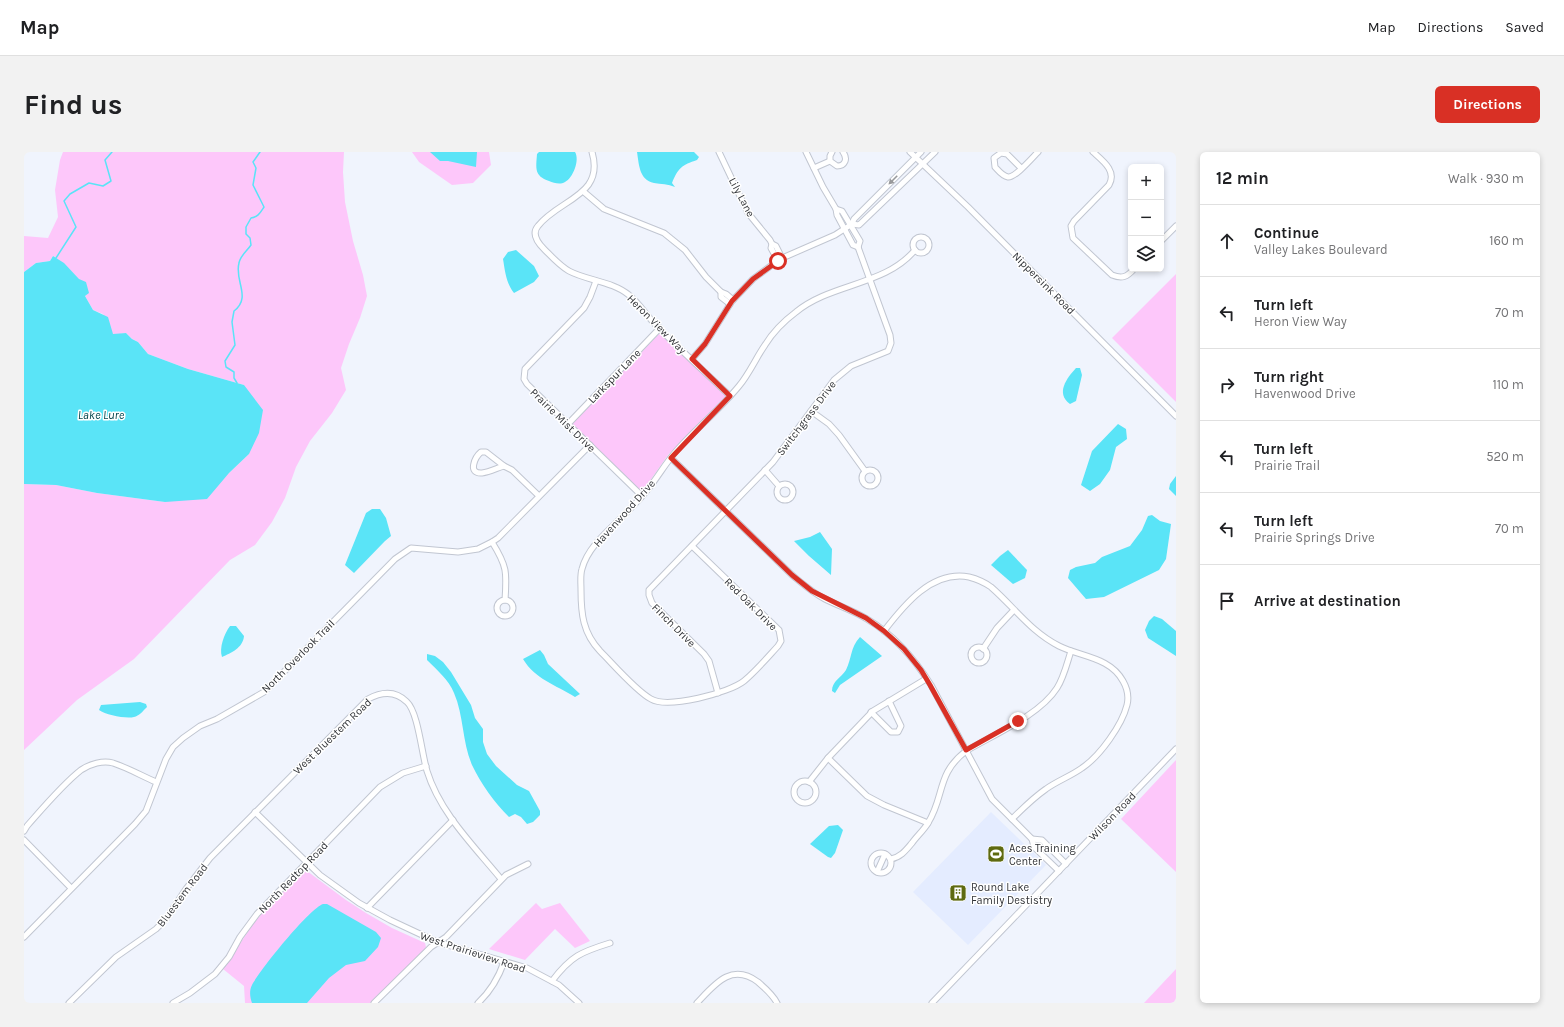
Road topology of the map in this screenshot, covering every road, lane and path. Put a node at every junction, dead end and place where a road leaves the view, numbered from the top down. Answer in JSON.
{"nodes":[{"id":1,"x":592,"y":152,"type":"edge"},
{"id":2,"x":719,"y":152,"type":"edge"},
{"id":3,"x":806,"y":152,"type":"edge"},
{"id":4,"x":832,"y":152,"type":"edge"},
{"id":5,"x":843,"y":152,"type":"edge"},
{"id":6,"x":910,"y":152,"type":"edge"},
{"id":7,"x":921,"y":152,"type":"edge"},
{"id":8,"x":935,"y":152,"type":"edge"},
{"id":9,"x":1038,"y":152,"type":"edge"},
{"id":10,"x":1093,"y":152,"type":"edge"},
{"id":11,"x":916,"y":157,"type":"junction"},
{"id":12,"x":830,"y":162,"type":"junction"},
{"id":13,"x":923,"y":164,"type":"junction"},
{"id":14,"x":814,"y":168,"type":"junction"},
{"id":15,"x":1021,"y":168,"type":"junction"},
{"id":16,"x":584,"y":192,"type":"junction"},
{"id":17,"x":836,"y":209,"type":"junction"},
{"id":18,"x":852,"y":222,"type":"junction"},
{"id":19,"x":1176,"y":226,"type":"edge"},
{"id":20,"x":844,"y":229,"type":"junction"},
{"id":21,"x":1164,"y":238,"type":"edge"},
{"id":22,"x":858,"y":247,"type":"junction"},
{"id":23,"x":915,"y":250,"type":"dead end"},
{"id":24,"x":780,"y":259,"type":"junction"},
{"id":25,"x":1131,"y":272,"type":"edge"},
{"id":26,"x":869,"y":280,"type":"junction"},
{"id":27,"x":596,"y":281,"type":"junction"},
{"id":28,"x":731,"y":302,"type":"junction"},
{"id":29,"x":660,"y":328,"type":"junction"},
{"id":30,"x":692,"y":359,"type":"junction"},
{"id":31,"x":730,"y":396,"type":"junction"},
{"id":32,"x":812,"y":411,"type":"junction"},
{"id":33,"x":1176,"y":416,"type":"edge"},
{"id":34,"x":568,"y":424,"type":"junction"},
{"id":35,"x":590,"y":445,"type":"junction"},
{"id":36,"x":671,"y":458,"type":"junction"},
{"id":37,"x":504,"y":466,"type":"junction"},
{"id":38,"x":765,"y":470,"type":"junction"},
{"id":39,"x":865,"y":471,"type":"dead end"},
{"id":40,"x":779,"y":486,"type":"dead end"},
{"id":41,"x":539,"y":496,"type":"junction"},
{"id":42,"x":642,"y":496,"type":"junction"},
{"id":43,"x":726,"y":511,"type":"junction"},
{"id":44,"x":492,"y":542,"type":"junction"},
{"id":45,"x":692,"y":546,"type":"junction"},
{"id":46,"x":505,"y":600,"type":"dead end"},
{"id":47,"x":1013,"y":611,"type":"junction"},
{"id":48,"x":884,"y":631,"type":"junction"},
{"id":49,"x":983,"y":649,"type":"dead end"},
{"id":50,"x":1071,"y":651,"type":"junction"},
{"id":51,"x":926,"y":679,"type":"junction"},
{"id":52,"x":718,"y":693,"type":"junction"},
{"id":53,"x":889,"y":701,"type":"junction"},
{"id":54,"x":871,"y":712,"type":"junction"},
{"id":55,"x":1176,"y":749,"type":"edge"},
{"id":56,"x":966,"y":750,"type":"junction"},
{"id":57,"x":828,"y":758,"type":"junction"},
{"id":58,"x":426,"y":766,"type":"junction"},
{"id":59,"x":156,"y":782,"type":"junction"},
{"id":60,"x":809,"y":782,"type":"junction"},
{"id":61,"x":255,"y":812,"type":"junction"},
{"id":62,"x":1012,"y":819,"type":"junction"},
{"id":63,"x":453,"y":820,"type":"junction"},
{"id":64,"x":928,"y":823,"type":"junction"},
{"id":65,"x":24,"y":831,"type":"edge"},
{"id":66,"x":1032,"y":839,"type":"junction"},
{"id":67,"x":24,"y":840,"type":"edge"},
{"id":68,"x":885,"y":854,"type":"junction"},
{"id":69,"x":891,"y":859,"type":"junction"},
{"id":70,"x":306,"y":863,"type":"junction"},
{"id":71,"x":528,"y":864,"type":"dead end"},
{"id":72,"x":1066,"y":864,"type":"junction"},
{"id":73,"x":1059,"y":871,"type":"junction"},
{"id":74,"x":877,"y":872,"type":"junction"},
{"id":75,"x":501,"y":879,"type":"junction"},
{"id":76,"x":71,"y":888,"type":"junction"},
{"id":77,"x":367,"y":908,"type":"junction"},
{"id":78,"x":24,"y":937,"type":"edge"},
{"id":79,"x":437,"y":942,"type":"junction"},
{"id":80,"x":610,"y":943,"type":"dead end"},
{"id":81,"x":504,"y":962,"type":"junction"},
{"id":82,"x":552,"y":981,"type":"junction"},
{"id":83,"x":69,"y":1003,"type":"edge"},
{"id":84,"x":173,"y":1003,"type":"edge"},
{"id":85,"x":374,"y":1003,"type":"edge"},
{"id":86,"x":478,"y":1003,"type":"edge"},
{"id":87,"x":579,"y":1003,"type":"edge"},
{"id":88,"x":697,"y":1003,"type":"edge"},
{"id":89,"x":777,"y":1003,"type":"edge"},
{"id":90,"x":932,"y":1003,"type":"edge"}],
"edges":[{"from":1,"to":16,"type":"street"},
{"from":2,"to":24,"type":"street","name":"Lily Lane"},
{"from":3,"to":14,"type":"street"},
{"from":4,"to":12,"type":"street"},
{"from":5,"to":12,"type":"street"},
{"from":6,"to":11,"type":"street","name":"Nippersink Road"},
{"from":7,"to":11,"type":"street"},
{"from":8,"to":13,"type":"street"},
{"from":9,"to":15,"type":"street"},
{"from":10,"to":25,"type":"street"},
{"from":11,"to":13,"type":"street","name":"Nippersink Road"},
{"from":11,"to":18,"type":"street","one_way":true},
{"from":12,"to":14,"type":"street"},
{"from":13,"to":18,"type":"street"},
{"from":13,"to":33,"type":"street","name":"Nippersink Road"},
{"from":14,"to":17,"type":"street"},
{"from":15,"to":15,"type":"street"},
{"from":16,"to":27,"type":"street","name":"Heron View Way"},
{"from":16,"to":28,"type":"street"},
{"from":17,"to":18,"type":"street"},
{"from":17,"to":20,"type":"street"},
{"from":18,"to":20,"type":"street"},
{"from":18,"to":22,"type":"street","name":"Switchgrass Drive"},
{"from":19,"to":21,"type":"street"},
{"from":20,"to":22,"type":"street"},
{"from":20,"to":24,"type":"street"},
{"from":22,"to":26,"type":"street","name":"Switchgrass Drive"},
{"from":23,"to":26,"type":"street","name":"Havenwood Drive"},
{"from":24,"to":28,"type":"street"},
{"from":26,"to":31,"type":"street","name":"Havenwood Drive"},
{"from":26,"to":32,"type":"street","name":"Switchgrass Drive"},
{"from":27,"to":29,"type":"street","name":"Heron View Way"},
{"from":27,"to":34,"type":"street","name":"Prairie Mist Drive"},
{"from":28,"to":30,"type":"street"},
{"from":29,"to":30,"type":"street","name":"Heron View Way"},
{"from":29,"to":34,"type":"street","name":"Larkspur Lane"},
{"from":30,"to":31,"type":"street","name":"Heron View Way"},
{"from":31,"to":36,"type":"street","name":"Havenwood Drive"},
{"from":32,"to":38,"type":"street","name":"Switchgrass Drive"},
{"from":32,"to":39,"type":"street"},
{"from":34,"to":35,"type":"street","name":"Prairie Mist Drive"},
{"from":35,"to":41,"type":"street","name":"North Overlook Trail"},
{"from":35,"to":42,"type":"street","name":"Prairie Mist Drive"},
{"from":36,"to":42,"type":"street","name":"Havenwood Drive"},
{"from":36,"to":43,"type":"street"},
{"from":37,"to":37,"type":"street"},
{"from":37,"to":41,"type":"street"},
{"from":38,"to":40,"type":"street"},
{"from":38,"to":43,"type":"street","name":"Switchgrass Drive"},
{"from":41,"to":44,"type":"street","name":"North Overlook Trail"},
{"from":42,"to":52,"type":"street","name":"Havenwood Drive"},
{"from":43,"to":45,"type":"street","name":"Finch Drive"},
{"from":43,"to":48,"type":"street"},
{"from":44,"to":46,"type":"street"},
{"from":44,"to":59,"type":"street","name":"North Overlook Trail"},
{"from":45,"to":52,"type":"street","name":"Finch Drive"},
{"from":45,"to":52,"type":"street","name":"Red Oak Drive"},
{"from":47,"to":48,"type":"street"},
{"from":47,"to":49,"type":"street"},
{"from":47,"to":50,"type":"street"},
{"from":48,"to":51,"type":"street"},
{"from":50,"to":56,"type":"street"},
{"from":50,"to":62,"type":"street"},
{"from":51,"to":53,"type":"street"},
{"from":51,"to":56,"type":"street"},
{"from":53,"to":54,"type":"street"},
{"from":53,"to":54,"type":"street"},
{"from":54,"to":57,"type":"street"},
{"from":55,"to":72,"type":"street","name":"Wilson Road"},
{"from":56,"to":62,"type":"street"},
{"from":56,"to":64,"type":"street"},
{"from":57,"to":60,"type":"street"},
{"from":57,"to":64,"type":"street"},
{"from":58,"to":61,"type":"street","name":"West Bluestem Road"},
{"from":58,"to":63,"type":"street","name":"West Bluestem Road"},
{"from":58,"to":70,"type":"street","name":"North Redtop Road"},
{"from":59,"to":65,"type":"street"},
{"from":59,"to":76,"type":"street","name":"North Overlook Trail"},
{"from":60,"to":60,"type":"street"},
{"from":61,"to":70,"type":"street","name":"West Prairieview Road"},
{"from":61,"to":83,"type":"street","name":"Bluestem Road"},
{"from":62,"to":66,"type":"street"},
{"from":63,"to":75,"type":"street","name":"West Bluestem Road"},
{"from":63,"to":77,"type":"street"},
{"from":64,"to":69,"type":"street"},
{"from":66,"to":72,"type":"street"},
{"from":66,"to":73,"type":"street"},
{"from":67,"to":76,"type":"street"},
{"from":68,"to":69,"type":"street"},
{"from":68,"to":74,"type":"street"},
{"from":68,"to":74,"type":"street"},
{"from":69,"to":74,"type":"street"},
{"from":70,"to":77,"type":"street","name":"West Prairieview Road"},
{"from":70,"to":84,"type":"street","name":"North Redtop Road"},
{"from":71,"to":75,"type":"street"},
{"from":72,"to":73,"type":"street","name":"Wilson Road"},
{"from":73,"to":90,"type":"street","name":"Wilson Road"},
{"from":75,"to":79,"type":"street"},
{"from":76,"to":78,"type":"street","name":"North Overlook Trail"},
{"from":77,"to":79,"type":"street","name":"West Prairieview Road"},
{"from":79,"to":81,"type":"street","name":"West Prairieview Road"},
{"from":79,"to":85,"type":"street"},
{"from":80,"to":82,"type":"street"},
{"from":81,"to":82,"type":"street","name":"West Prairieview Road"},
{"from":81,"to":86,"type":"street"},
{"from":82,"to":87,"type":"street","name":"West Prairieview Road"},
{"from":88,"to":89,"type":"street"}]}
